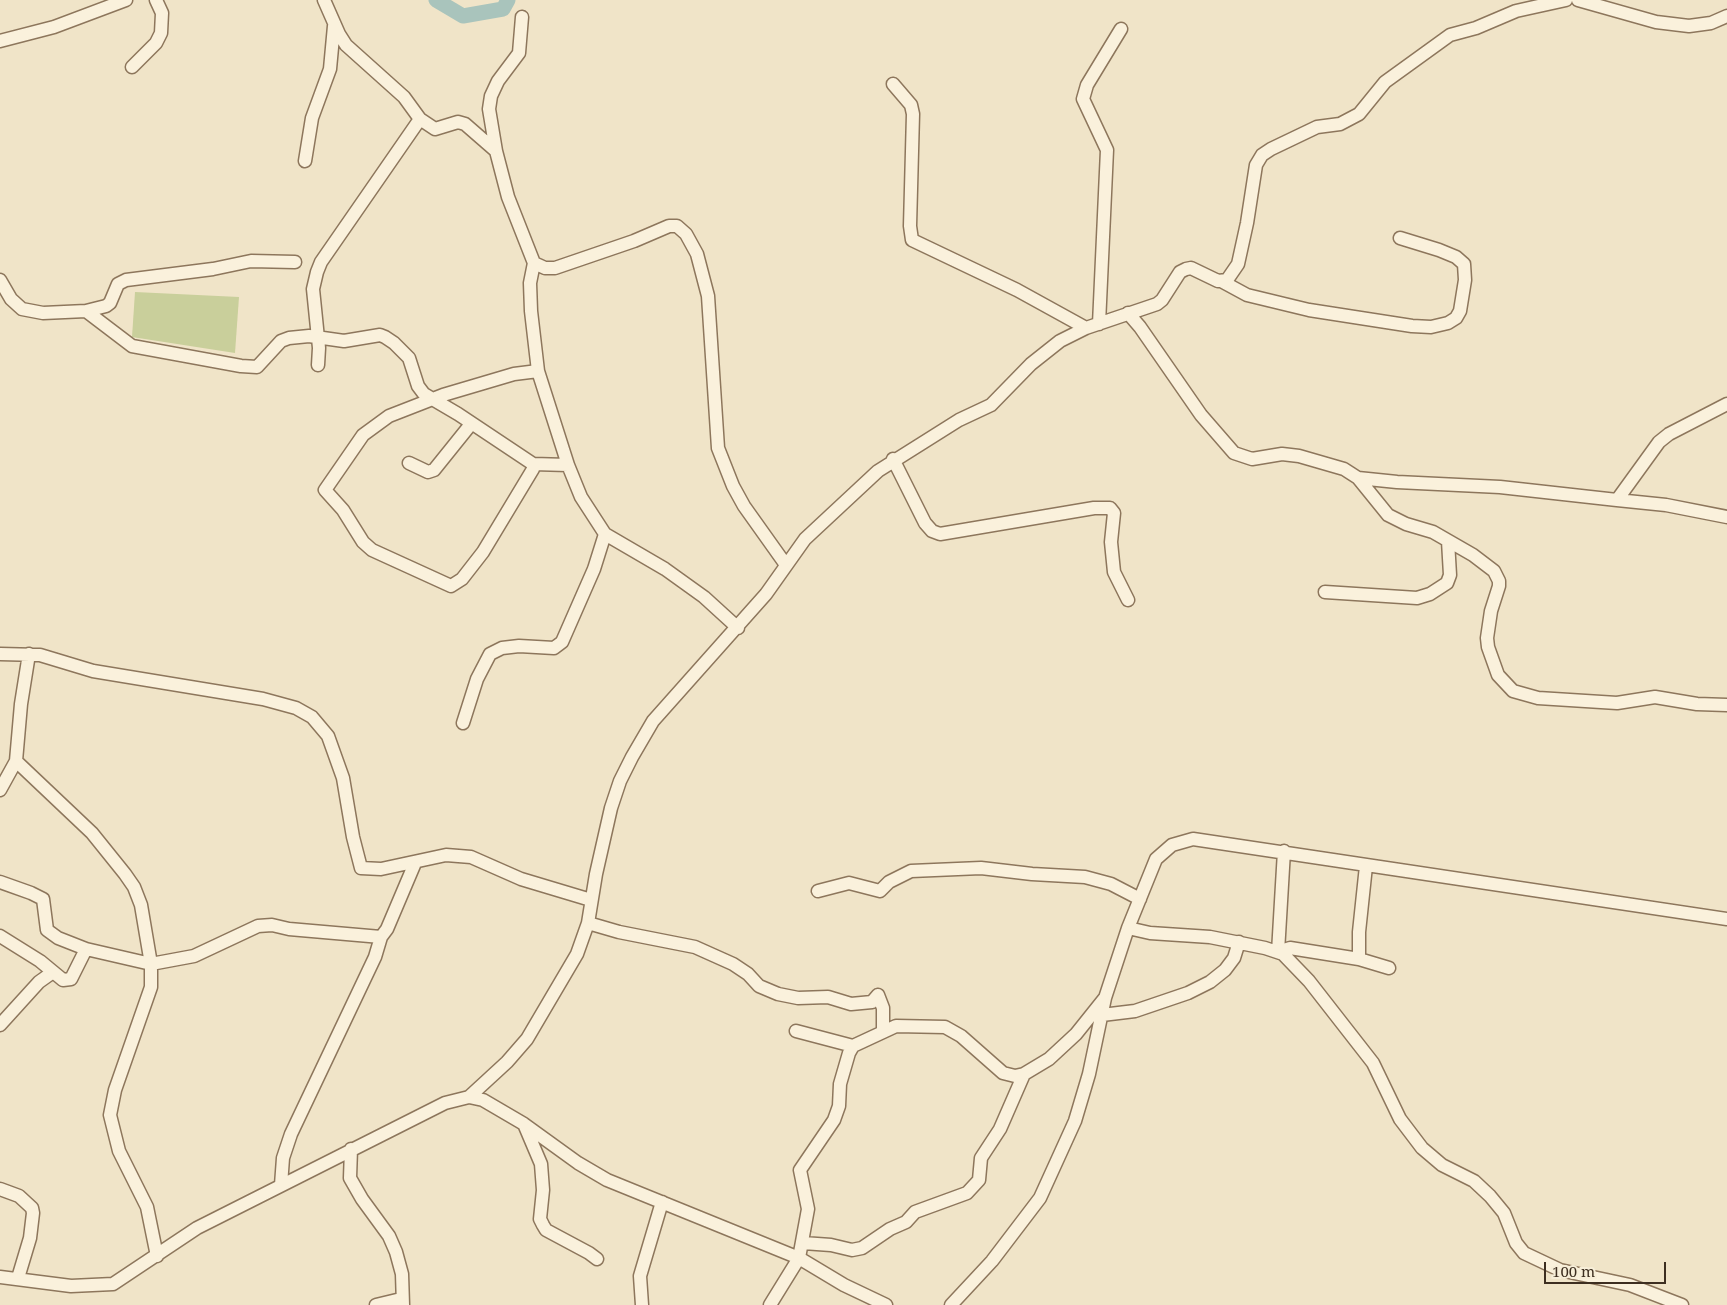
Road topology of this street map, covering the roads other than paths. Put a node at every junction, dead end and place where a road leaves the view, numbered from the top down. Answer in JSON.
{"nodes":[{"id":1,"x":126,"y":0,"type":"edge"},
{"id":2,"x":156,"y":0,"type":"edge"},
{"id":3,"x":324,"y":0,"type":"edge"},
{"id":4,"x":1566,"y":0,"type":"edge"},
{"id":5,"x":1578,"y":0,"type":"edge"},
{"id":6,"x":1727,"y":16,"type":"edge"},
{"id":7,"x":522,"y":17,"type":"dead end"},
{"id":8,"x":334,"y":21,"type":"junction"},
{"id":9,"x":1121,"y":29,"type":"dead end"},
{"id":10,"x":0,"y":42,"type":"edge"},
{"id":11,"x":132,"y":66,"type":"dead end"},
{"id":12,"x":893,"y":84,"type":"dead end"},
{"id":13,"x":420,"y":119,"type":"junction"},
{"id":14,"x":496,"y":152,"type":"junction"},
{"id":15,"x":305,"y":162,"type":"dead end"},
{"id":16,"x":1400,"y":238,"type":"dead end"},
{"id":17,"x":295,"y":262,"type":"dead end"},
{"id":18,"x":534,"y":263,"type":"junction"},
{"id":19,"x":0,"y":280,"type":"edge"},
{"id":20,"x":1224,"y":282,"type":"junction"},
{"id":21,"x":86,"y":310,"type":"junction"},
{"id":22,"x":1128,"y":314,"type":"junction"},
{"id":23,"x":1099,"y":324,"type":"junction"},
{"id":24,"x":1086,"y":328,"type":"junction"},
{"id":25,"x":319,"y":338,"type":"junction"},
{"id":26,"x":318,"y":365,"type":"dead end"},
{"id":27,"x":538,"y":371,"type":"junction"},
{"id":28,"x":431,"y":400,"type":"junction"},
{"id":29,"x":1727,"y":404,"type":"edge"},
{"id":30,"x":471,"y":424,"type":"junction"},
{"id":31,"x":893,"y":459,"type":"junction"},
{"id":32,"x":409,"y":463,"type":"dead end"},
{"id":33,"x":533,"y":464,"type":"junction"},
{"id":34,"x":568,"y":465,"type":"junction"},
{"id":35,"x":1358,"y":478,"type":"junction"},
{"id":36,"x":1617,"y":500,"type":"junction"},
{"id":37,"x":1727,"y":517,"type":"edge"},
{"id":38,"x":606,"y":534,"type":"junction"},
{"id":39,"x":1448,"y":541,"type":"junction"},
{"id":40,"x":786,"y":565,"type":"junction"},
{"id":41,"x":1325,"y":592,"type":"dead end"},
{"id":42,"x":1128,"y":600,"type":"dead end"},
{"id":43,"x":738,"y":628,"type":"junction"},
{"id":44,"x":0,"y":654,"type":"edge"},
{"id":45,"x":29,"y":654,"type":"junction"},
{"id":46,"x":1727,"y":705,"type":"edge"},
{"id":47,"x":463,"y":723,"type":"dead end"},
{"id":48,"x":16,"y":761,"type":"junction"},
{"id":49,"x":0,"y":790,"type":"edge"},
{"id":50,"x":1284,"y":851,"type":"junction"},
{"id":51,"x":414,"y":863,"type":"junction"},
{"id":52,"x":1366,"y":866,"type":"junction"},
{"id":53,"x":0,"y":882,"type":"edge"},
{"id":54,"x":818,"y":891,"type":"dead end"},
{"id":55,"x":1140,"y":899,"type":"junction"},
{"id":56,"x":592,"y":900,"type":"junction"},
{"id":57,"x":1727,"y":919,"type":"edge"},
{"id":58,"x":588,"y":923,"type":"junction"},
{"id":59,"x":1128,"y":928,"type":"junction"},
{"id":60,"x":0,"y":936,"type":"edge"},
{"id":61,"x":381,"y":936,"type":"junction"},
{"id":62,"x":1239,"y":942,"type":"junction"},
{"id":63,"x":86,"y":949,"type":"junction"},
{"id":64,"x":1278,"y":952,"type":"junction"},
{"id":65,"x":1359,"y":959,"type":"junction"},
{"id":66,"x":151,"y":964,"type":"junction"},
{"id":67,"x":1389,"y":968,"type":"dead end"},
{"id":68,"x":53,"y":972,"type":"junction"},
{"id":69,"x":1105,"y":998,"type":"junction"},
{"id":70,"x":1102,"y":1015,"type":"junction"},
{"id":71,"x":0,"y":1025,"type":"edge"},
{"id":72,"x":883,"y":1030,"type":"junction"},
{"id":73,"x":796,"y":1031,"type":"dead end"},
{"id":74,"x":853,"y":1046,"type":"junction"},
{"id":75,"x":1024,"y":1074,"type":"junction"},
{"id":76,"x":469,"y":1097,"type":"junction"},
{"id":77,"x":524,"y":1124,"type":"junction"},
{"id":78,"x":351,"y":1148,"type":"junction"},
{"id":79,"x":281,"y":1185,"type":"junction"},
{"id":80,"x":0,"y":1189,"type":"edge"},
{"id":81,"x":662,"y":1202,"type":"junction"},
{"id":82,"x":803,"y":1244,"type":"junction"},
{"id":83,"x":157,"y":1256,"type":"junction"},
{"id":84,"x":799,"y":1258,"type":"junction"},
{"id":85,"x":597,"y":1259,"type":"dead end"},
{"id":86,"x":0,"y":1277,"type":"edge"},
{"id":87,"x":18,"y":1278,"type":"junction"},
{"id":88,"x":402,"y":1302,"type":"edge"},
{"id":89,"x":376,"y":1305,"type":"edge"},
{"id":90,"x":642,"y":1305,"type":"edge"},
{"id":91,"x":770,"y":1305,"type":"edge"},
{"id":92,"x":886,"y":1305,"type":"edge"},
{"id":93,"x":951,"y":1305,"type":"edge"},
{"id":94,"x":1682,"y":1305,"type":"edge"}],
"edges":[{"from":1,"to":10,"type":"street"},
{"from":2,"to":11,"type":"street"},
{"from":3,"to":8,"type":"street"},
{"from":4,"to":20,"type":"street"},
{"from":5,"to":6,"type":"street"},
{"from":7,"to":14,"type":"street"},
{"from":8,"to":13,"type":"street"},
{"from":8,"to":15,"type":"street"},
{"from":9,"to":23,"type":"street"},
{"from":12,"to":24,"type":"street"},
{"from":13,"to":14,"type":"street"},
{"from":13,"to":25,"type":"street"},
{"from":14,"to":18,"type":"street"},
{"from":16,"to":20,"type":"street"},
{"from":17,"to":21,"type":"street"},
{"from":18,"to":27,"type":"street"},
{"from":18,"to":40,"type":"street"},
{"from":19,"to":21,"type":"street"},
{"from":20,"to":22,"type":"street"},
{"from":21,"to":25,"type":"street"},
{"from":22,"to":23,"type":"street"},
{"from":22,"to":35,"type":"street"},
{"from":23,"to":24,"type":"street"},
{"from":24,"to":31,"type":"street"},
{"from":25,"to":26,"type":"street"},
{"from":25,"to":28,"type":"street"},
{"from":27,"to":28,"type":"street"},
{"from":27,"to":34,"type":"street"},
{"from":28,"to":30,"type":"street"},
{"from":28,"to":33,"type":"street"},
{"from":29,"to":36,"type":"street"},
{"from":30,"to":32,"type":"street"},
{"from":30,"to":33,"type":"street"},
{"from":31,"to":40,"type":"street"},
{"from":31,"to":42,"type":"street"},
{"from":33,"to":34,"type":"street"},
{"from":34,"to":38,"type":"street"},
{"from":35,"to":36,"type":"street"},
{"from":35,"to":39,"type":"street"},
{"from":36,"to":37,"type":"street"},
{"from":38,"to":43,"type":"street"},
{"from":38,"to":47,"type":"street"},
{"from":39,"to":41,"type":"street"},
{"from":39,"to":46,"type":"street"},
{"from":40,"to":43,"type":"street"},
{"from":43,"to":56,"type":"street"},
{"from":44,"to":45,"type":"street"},
{"from":45,"to":48,"type":"street"},
{"from":45,"to":51,"type":"street"},
{"from":48,"to":49,"type":"street"},
{"from":48,"to":66,"type":"street"},
{"from":50,"to":52,"type":"street"},
{"from":50,"to":55,"type":"street"},
{"from":50,"to":64,"type":"street"},
{"from":51,"to":56,"type":"street"},
{"from":51,"to":61,"type":"street"},
{"from":52,"to":57,"type":"street"},
{"from":52,"to":65,"type":"street"},
{"from":53,"to":63,"type":"street"},
{"from":54,"to":55,"type":"street"},
{"from":55,"to":59,"type":"street"},
{"from":56,"to":58,"type":"street"},
{"from":58,"to":72,"type":"street"},
{"from":58,"to":76,"type":"street"},
{"from":59,"to":62,"type":"street"},
{"from":59,"to":69,"type":"street"},
{"from":60,"to":68,"type":"street"},
{"from":61,"to":66,"type":"street"},
{"from":61,"to":79,"type":"street"},
{"from":62,"to":64,"type":"street"},
{"from":62,"to":70,"type":"street"},
{"from":63,"to":66,"type":"street"},
{"from":63,"to":68,"type":"street"},
{"from":64,"to":65,"type":"street"},
{"from":64,"to":94,"type":"street"},
{"from":65,"to":67,"type":"street"},
{"from":66,"to":83,"type":"street"},
{"from":68,"to":71,"type":"street"},
{"from":69,"to":70,"type":"street"},
{"from":69,"to":75,"type":"street"},
{"from":70,"to":93,"type":"street"},
{"from":72,"to":74,"type":"street"},
{"from":72,"to":75,"type":"street"},
{"from":73,"to":74,"type":"street"},
{"from":74,"to":82,"type":"street"},
{"from":75,"to":82,"type":"street"},
{"from":76,"to":77,"type":"street"},
{"from":76,"to":78,"type":"street"},
{"from":77,"to":81,"type":"street"},
{"from":77,"to":85,"type":"street"},
{"from":78,"to":79,"type":"street"},
{"from":78,"to":88,"type":"street"},
{"from":79,"to":83,"type":"street"},
{"from":80,"to":87,"type":"street"},
{"from":81,"to":84,"type":"street"},
{"from":81,"to":90,"type":"street"},
{"from":82,"to":84,"type":"street"},
{"from":83,"to":87,"type":"street"},
{"from":84,"to":91,"type":"street"},
{"from":84,"to":92,"type":"street"},
{"from":86,"to":87,"type":"street"},
{"from":88,"to":89,"type":"street"}]}
